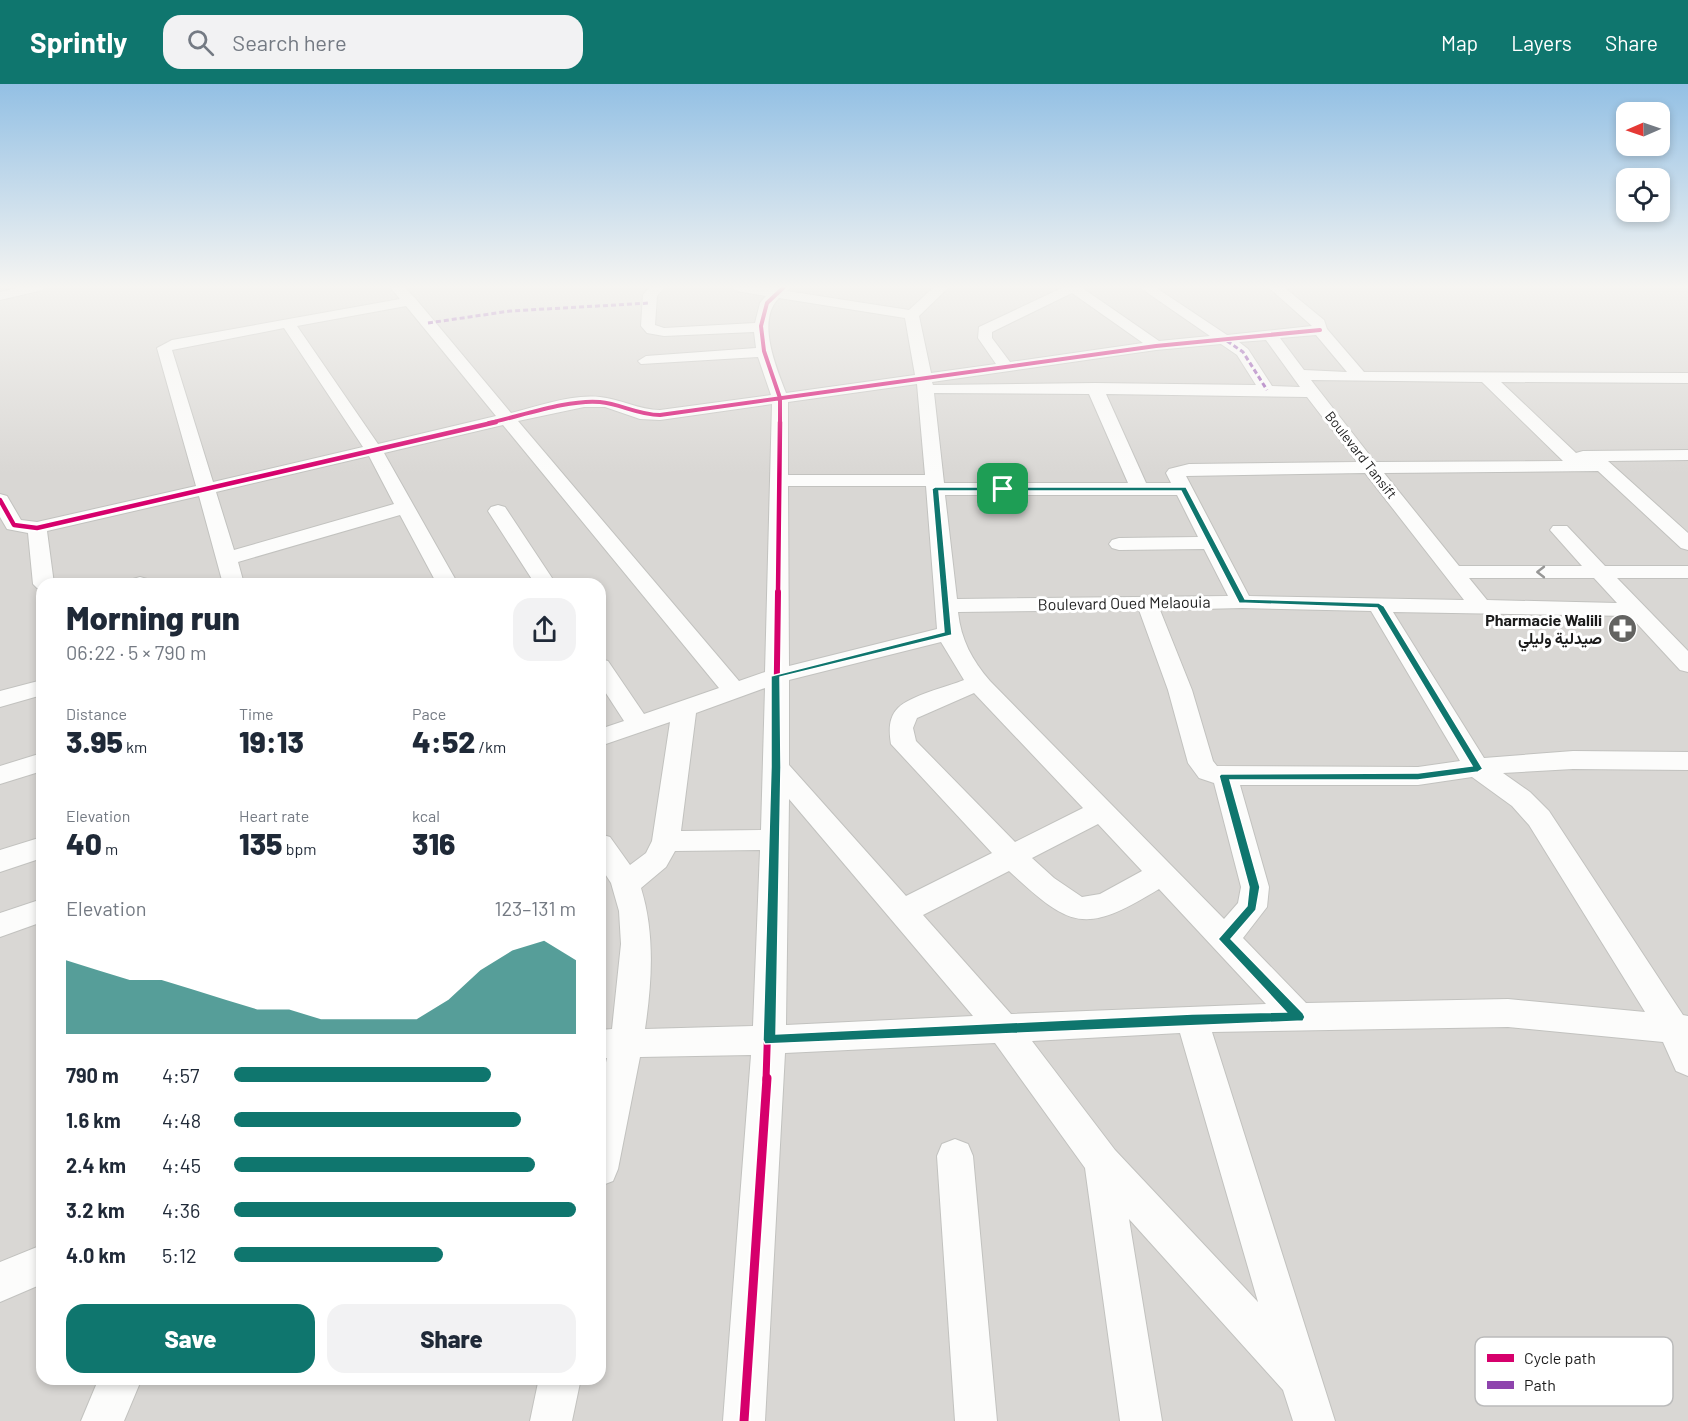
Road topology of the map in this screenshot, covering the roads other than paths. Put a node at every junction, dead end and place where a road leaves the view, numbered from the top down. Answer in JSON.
{"nodes":[{"id":1,"x":165,"y":349,"type":"edge"},
{"id":2,"x":306,"y":349,"type":"edge"},
{"id":3,"x":449,"y":349,"type":"edge"},
{"id":4,"x":708,"y":349,"type":"edge"},
{"id":5,"x":766,"y":349,"type":"edge"},
{"id":6,"x":918,"y":349,"type":"edge"},
{"id":7,"x":994,"y":349,"type":"edge"},
{"id":8,"x":1131,"y":349,"type":"edge"},
{"id":9,"x":1239,"y":349,"type":"edge"},
{"id":10,"x":1281,"y":349,"type":"edge"},
{"id":11,"x":1336,"y":349,"type":"edge"},
{"id":12,"x":646,"y":361,"type":"dead end"},
{"id":13,"x":1006,"y":366,"type":"junction"},
{"id":14,"x":1298,"y":375,"type":"junction"},
{"id":15,"x":1486,"y":377,"type":"junction"},
{"id":16,"x":1681,"y":377,"type":"edge"},
{"id":17,"x":1360,"y":378,"type":"junction"},
{"id":18,"x":925,"y":384,"type":"junction"},
{"id":19,"x":1688,"y":387,"type":"edge"},
{"id":20,"x":1095,"y":388,"type":"junction"},
{"id":21,"x":1266,"y":390,"type":"junction"},
{"id":22,"x":1312,"y":392,"type":"junction"},
{"id":23,"x":780,"y":398,"type":"junction"},
{"id":24,"x":506,"y":420,"type":"junction"},
{"id":25,"x":374,"y":450,"type":"junction"},
{"id":26,"x":1688,"y":455,"type":"edge"},
{"id":27,"x":1586,"y":461,"type":"junction"},
{"id":28,"x":1372,"y":468,"type":"junction"},
{"id":29,"x":779,"y":480,"type":"junction"},
{"id":30,"x":935,"y":485,"type":"junction"},
{"id":31,"x":1139,"y":488,"type":"junction"},
{"id":32,"x":1183,"y":489,"type":"junction"},
{"id":33,"x":205,"y":490,"type":"junction"},
{"id":34,"x":0,"y":500,"type":"edge"},
{"id":35,"x":406,"y":507,"type":"junction"},
{"id":36,"x":498,"y":511,"type":"dead end"},
{"id":37,"x":7,"y":527,"type":"edge"},
{"id":38,"x":37,"y":528,"type":"junction"},
{"id":39,"x":1560,"y":530,"type":"dead end"},
{"id":40,"x":1211,"y":543,"type":"junction"},
{"id":41,"x":1119,"y":544,"type":"dead end"},
{"id":42,"x":1688,"y":544,"type":"edge"},
{"id":43,"x":226,"y":559,"type":"junction"},
{"id":44,"x":1453,"y":572,"type":"junction"},
{"id":45,"x":1600,"y":572,"type":"junction"},
{"id":46,"x":1688,"y":572,"type":"edge"},
{"id":47,"x":43,"y":578,"type":"edge"},
{"id":48,"x":232,"y":578,"type":"edge"},
{"id":49,"x":445,"y":578,"type":"edge"},
{"id":50,"x":542,"y":578,"type":"edge"},
{"id":51,"x":1242,"y":602,"type":"junction"},
{"id":52,"x":1147,"y":603,"type":"junction"},
{"id":53,"x":946,"y":606,"type":"junction"},
{"id":54,"x":1379,"y":606,"type":"junction"},
{"id":55,"x":1482,"y":608,"type":"junction"},
{"id":56,"x":1637,"y":610,"type":"junction"},
{"id":57,"x":949,"y":633,"type":"junction"},
{"id":58,"x":1688,"y":665,"type":"edge"},
{"id":59,"x":606,"y":675,"type":"edge"},
{"id":60,"x":776,"y":676,"type":"junction"},
{"id":61,"x":977,"y":684,"type":"junction"},
{"id":62,"x":36,"y":689,"type":"edge"},
{"id":63,"x":734,"y":690,"type":"junction"},
{"id":64,"x":0,"y":699,"type":"edge"},
{"id":65,"x":684,"y":708,"type":"junction"},
{"id":66,"x":638,"y":724,"type":"junction"},
{"id":67,"x":606,"y":736,"type":"edge"},
{"id":68,"x":1688,"y":760,"type":"edge"},
{"id":69,"x":36,"y":764,"type":"edge"},
{"id":70,"x":776,"y":767,"type":"junction"},
{"id":71,"x":1478,"y":769,"type":"junction"},
{"id":72,"x":0,"y":775,"type":"edge"},
{"id":73,"x":1224,"y":776,"type":"junction"},
{"id":74,"x":1101,"y":810,"type":"junction"},
{"id":75,"x":774,"y":840,"type":"junction"},
{"id":76,"x":666,"y":841,"type":"junction"},
{"id":77,"x":36,"y":849,"type":"edge"},
{"id":78,"x":606,"y":853,"type":"edge"},
{"id":79,"x":1011,"y":856,"type":"junction"},
{"id":80,"x":0,"y":861,"type":"edge"},
{"id":81,"x":1162,"y":873,"type":"junction"},
{"id":82,"x":626,"y":884,"type":"junction"},
{"id":83,"x":36,"y":912,"type":"edge"},
{"id":84,"x":902,"y":912,"type":"junction"},
{"id":85,"x":0,"y":925,"type":"edge"},
{"id":86,"x":1224,"y":939,"type":"junction"},
{"id":87,"x":1299,"y":1017,"type":"junction"},
{"id":88,"x":1192,"y":1019,"type":"junction"},
{"id":89,"x":1003,"y":1028,"type":"junction"},
{"id":90,"x":1681,"y":1030,"type":"edge"},
{"id":91,"x":769,"y":1040,"type":"junction"},
{"id":92,"x":612,"y":1043,"type":"edge"},
{"id":93,"x":1688,"y":1061,"type":"edge"},
{"id":94,"x":606,"y":1106,"type":"edge"},
{"id":95,"x":955,"y":1156,"type":"dead end"},
{"id":96,"x":1101,"y":1162,"type":"junction"},
{"id":97,"x":36,"y":1267,"type":"edge"},
{"id":98,"x":0,"y":1282,"type":"edge"},
{"id":99,"x":1302,"y":1379,"type":"junction"},
{"id":100,"x":118,"y":1385,"type":"edge"},
{"id":101,"x":559,"y":1385,"type":"edge"},
{"id":102,"x":102,"y":1421,"type":"edge"},
{"id":103,"x":551,"y":1421,"type":"edge"},
{"id":104,"x":744,"y":1421,"type":"edge"},
{"id":105,"x":976,"y":1421,"type":"edge"},
{"id":106,"x":1141,"y":1421,"type":"edge"},
{"id":107,"x":1314,"y":1421,"type":"edge"}],
"edges":[{"from":1,"to":33,"type":"street"},
{"from":2,"to":25,"type":"street"},
{"from":3,"to":24,"type":"street"},
{"from":4,"to":12,"type":"street"},
{"from":5,"to":23,"type":"street"},
{"from":6,"to":18,"type":"street"},
{"from":7,"to":13,"type":"street"},
{"from":8,"to":13,"type":"street"},
{"from":9,"to":21,"type":"street"},
{"from":10,"to":14,"type":"street","name":"Boulevard Tansift"},
{"from":11,"to":17,"type":"street"},
{"from":13,"to":18,"type":"street"},
{"from":14,"to":17,"type":"street"},
{"from":14,"to":22,"type":"street","name":"Boulevard Tansift"},
{"from":15,"to":16,"type":"street"},
{"from":15,"to":17,"type":"street"},
{"from":15,"to":27,"type":"street"},
{"from":16,"to":19,"type":"street"},
{"from":18,"to":20,"type":"street"},
{"from":18,"to":23,"type":"street"},
{"from":18,"to":30,"type":"street"},
{"from":20,"to":21,"type":"street"},
{"from":20,"to":31,"type":"street"},
{"from":21,"to":22,"type":"street"},
{"from":22,"to":28,"type":"street","name":"Boulevard Tansift"},
{"from":23,"to":24,"type":"street"},
{"from":23,"to":29,"type":"street"},
{"from":24,"to":25,"type":"street"},
{"from":24,"to":63,"type":"street"},
{"from":25,"to":33,"type":"street"},
{"from":25,"to":35,"type":"street"},
{"from":26,"to":27,"type":"street"},
{"from":27,"to":28,"type":"street"},
{"from":27,"to":42,"type":"street"},
{"from":28,"to":32,"type":"street"},
{"from":28,"to":44,"type":"street","name":"Boulevard Tansift"},
{"from":29,"to":30,"type":"street"},
{"from":29,"to":60,"type":"street"},
{"from":30,"to":31,"type":"street"},
{"from":30,"to":53,"type":"street"},
{"from":31,"to":32,"type":"street"},
{"from":32,"to":40,"type":"street"},
{"from":33,"to":38,"type":"street"},
{"from":33,"to":43,"type":"street"},
{"from":34,"to":37,"type":"street"},
{"from":35,"to":43,"type":"street"},
{"from":35,"to":49,"type":"street"},
{"from":36,"to":50,"type":"street"},
{"from":37,"to":38,"type":"street"},
{"from":38,"to":47,"type":"street"},
{"from":39,"to":45,"type":"street"},
{"from":40,"to":41,"type":"street"},
{"from":40,"to":51,"type":"street"},
{"from":43,"to":48,"type":"street"},
{"from":45,"to":44,"type":"street","one_way":true},
{"from":44,"to":55,"type":"street","name":"Boulevard Tansift"},
{"from":45,"to":46,"type":"street"},
{"from":45,"to":56,"type":"street"},
{"from":51,"to":52,"type":"street","name":"Boulevard Oued Melaouia"},
{"from":51,"to":54,"type":"street","name":"Boulevard Oued Melaouia"},
{"from":52,"to":53,"type":"street","name":"Boulevard Oued Melaouia"},
{"from":52,"to":73,"type":"street"},
{"from":53,"to":57,"type":"street"},
{"from":54,"to":55,"type":"street","name":"Boulevard Oued Melaouia"},
{"from":54,"to":71,"type":"street"},
{"from":55,"to":56,"type":"street","name":"Boulevard Oued Melaouia"},
{"from":56,"to":58,"type":"street"},
{"from":57,"to":60,"type":"street"},
{"from":57,"to":61,"type":"street"},
{"from":59,"to":66,"type":"street"},
{"from":60,"to":63,"type":"street"},
{"from":60,"to":70,"type":"street"},
{"from":61,"to":74,"type":"street"},
{"from":61,"to":79,"type":"street"},
{"from":62,"to":64,"type":"street"},
{"from":63,"to":65,"type":"street"},
{"from":65,"to":66,"type":"street"},
{"from":65,"to":76,"type":"street"},
{"from":66,"to":67,"type":"street"},
{"from":68,"to":71,"type":"street"},
{"from":69,"to":72,"type":"street"},
{"from":70,"to":75,"type":"street"},
{"from":70,"to":84,"type":"street"},
{"from":71,"to":73,"type":"street"},
{"from":71,"to":90,"type":"street"},
{"from":73,"to":86,"type":"street"},
{"from":74,"to":79,"type":"street"},
{"from":74,"to":81,"type":"street"},
{"from":75,"to":76,"type":"street"},
{"from":75,"to":91,"type":"street"},
{"from":76,"to":82,"type":"street"},
{"from":77,"to":80,"type":"street"},
{"from":78,"to":82,"type":"street"},
{"from":79,"to":81,"type":"street"},
{"from":79,"to":84,"type":"street"},
{"from":81,"to":86,"type":"street"},
{"from":82,"to":92,"type":"street"},
{"from":83,"to":85,"type":"street"},
{"from":84,"to":89,"type":"street"},
{"from":86,"to":87,"type":"street"},
{"from":87,"to":88,"type":"street"},
{"from":87,"to":90,"type":"street"},
{"from":88,"to":89,"type":"street"},
{"from":88,"to":99,"type":"street"},
{"from":89,"to":91,"type":"street"},
{"from":89,"to":96,"type":"street"},
{"from":90,"to":93,"type":"street"},
{"from":91,"to":92,"type":"street"},
{"from":91,"to":104,"type":"street"},
{"from":92,"to":94,"type":"street"},
{"from":95,"to":105,"type":"street"},
{"from":96,"to":99,"type":"street"},
{"from":96,"to":106,"type":"street"},
{"from":97,"to":98,"type":"street"},
{"from":99,"to":107,"type":"street"},
{"from":100,"to":102,"type":"street"},
{"from":101,"to":103,"type":"street"}]}
